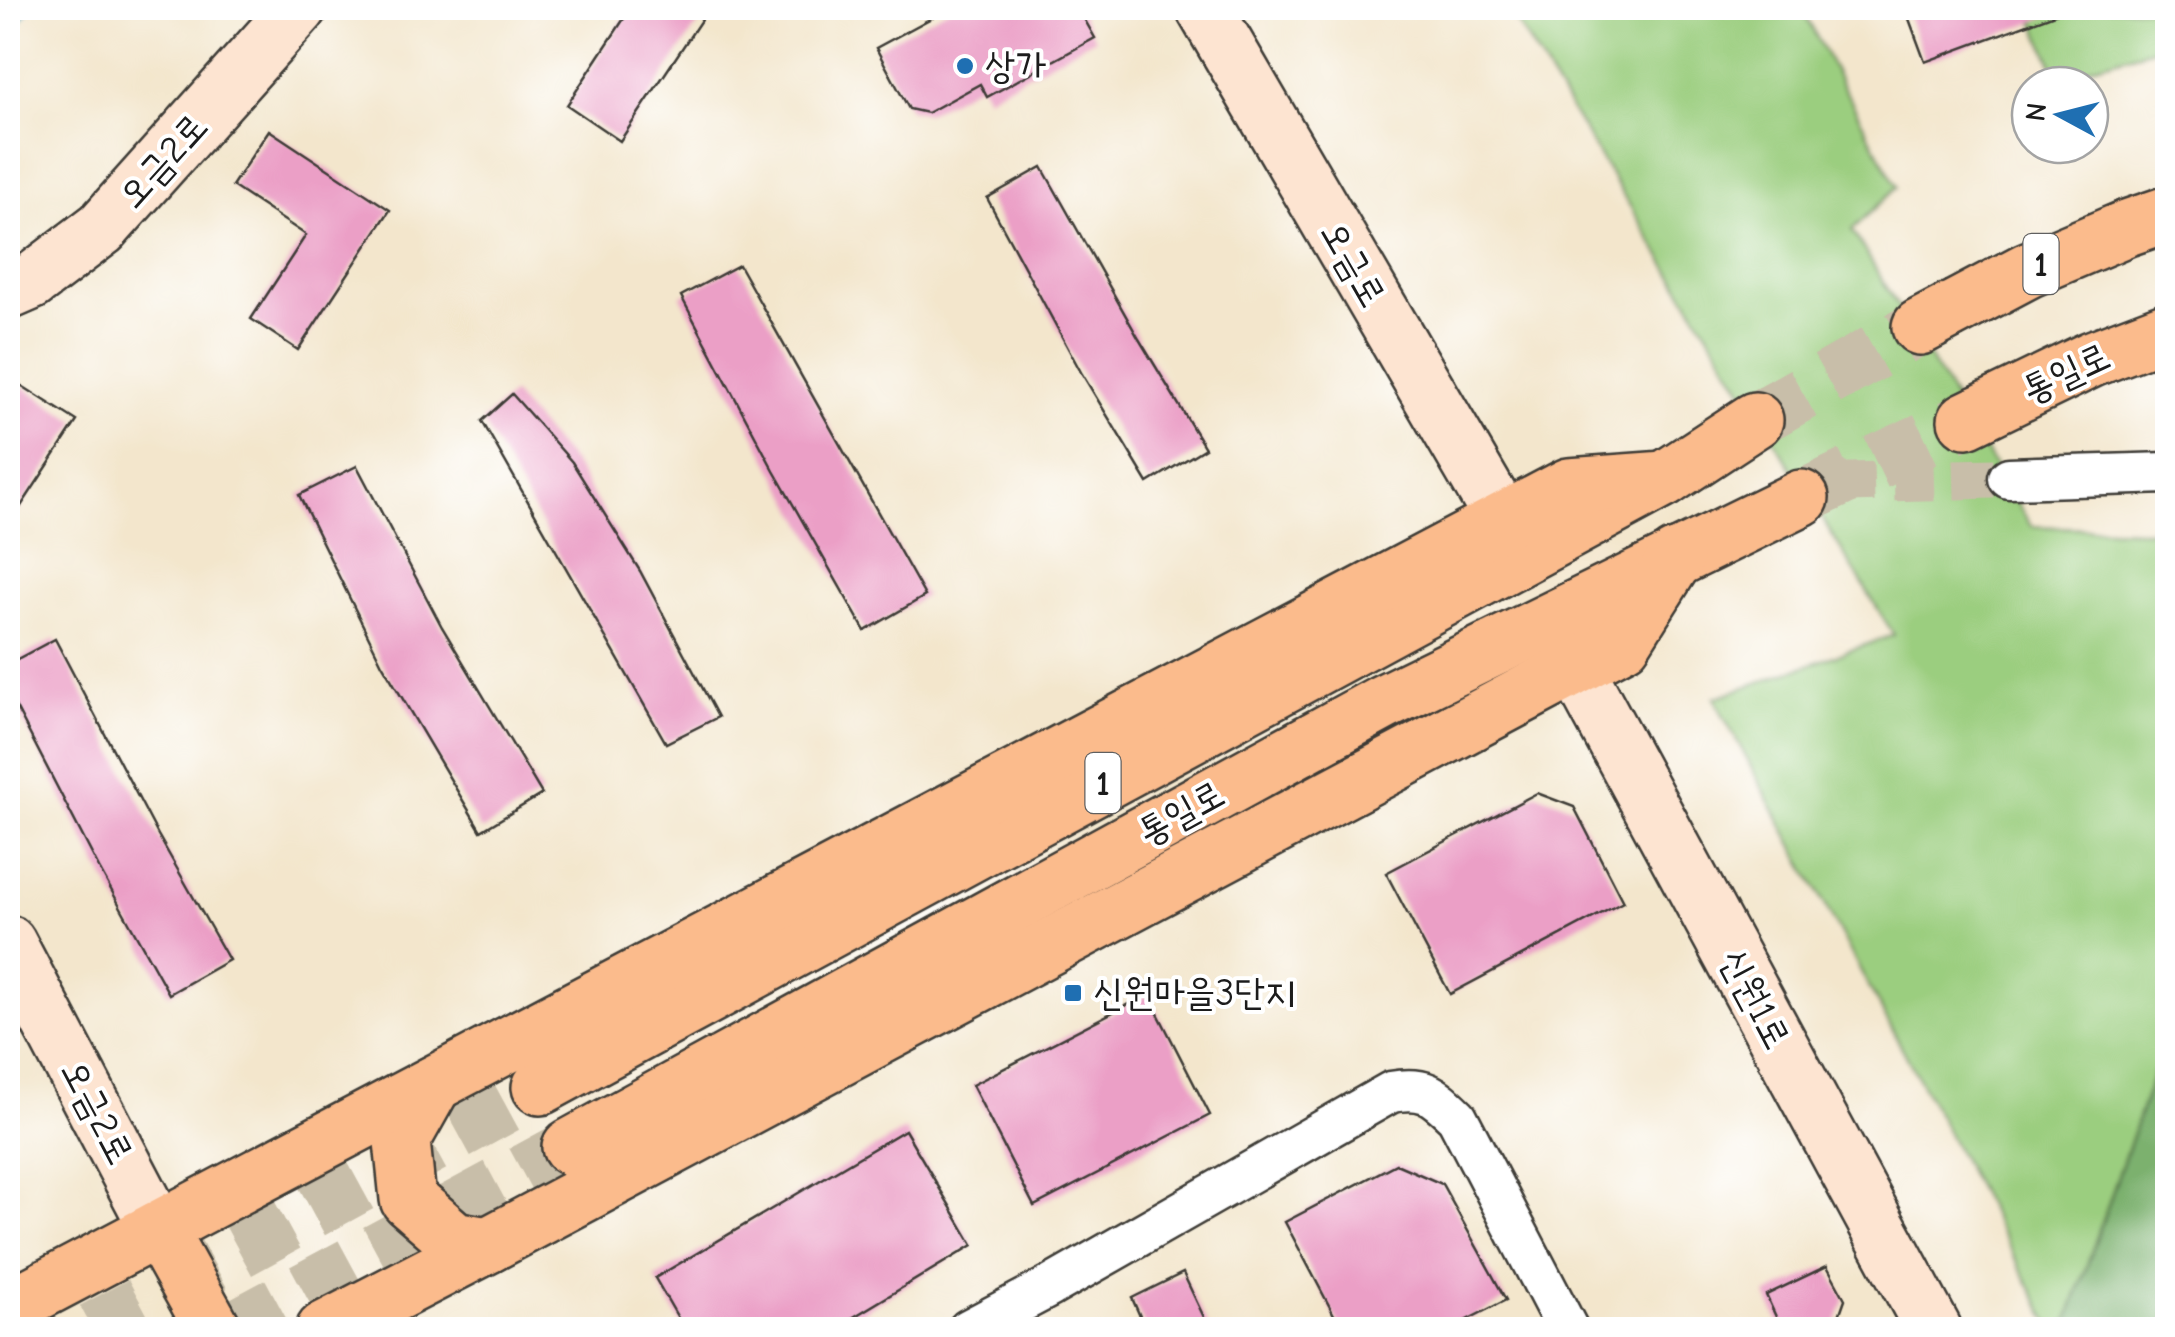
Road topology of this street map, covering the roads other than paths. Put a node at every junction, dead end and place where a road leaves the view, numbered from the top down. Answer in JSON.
{"nodes":[{"id":1,"x":300,"y":8,"type":"edge"},
{"id":2,"x":1204,"y":8,"type":"edge"},
{"id":3,"x":2168,"y":214,"type":"edge"},
{"id":4,"x":8,"y":292,"type":"edge"},
{"id":5,"x":1920,"y":327,"type":"tunnel mouth"},
{"id":6,"x":2168,"y":330,"type":"edge"},
{"id":7,"x":1754,"y":420,"type":"tunnel mouth"},
{"id":8,"x":1966,"y":420,"type":"tunnel mouth"},
{"id":9,"x":2168,"y":473,"type":"edge"},
{"id":10,"x":2008,"y":478,"type":"tunnel mouth"},
{"id":11,"x":1665,"y":479,"type":"junction"},
{"id":12,"x":1801,"y":498,"type":"tunnel mouth"},
{"id":13,"x":1502,"y":520,"type":"junction"},
{"id":14,"x":1676,"y":558,"type":"junction"},
{"id":15,"x":1576,"y":668,"type":"junction"},
{"id":16,"x":8,"y":943,"type":"edge"},
{"id":17,"x":434,"y":1084,"type":"junction"},
{"id":18,"x":540,"y":1087,"type":"tunnel mouth"},
{"id":19,"x":570,"y":1147,"type":"tunnel mouth"},
{"id":20,"x":158,"y":1229,"type":"junction"},
{"id":21,"x":488,"y":1245,"type":"junction"},
{"id":22,"x":8,"y":1308,"type":"edge"},
{"id":23,"x":382,"y":1310,"type":"edge"},
{"id":24,"x":214,"y":1330,"type":"edge"},
{"id":25,"x":324,"y":1330,"type":"edge"},
{"id":26,"x":968,"y":1330,"type":"edge"},
{"id":27,"x":1568,"y":1330,"type":"edge"},
{"id":28,"x":1934,"y":1330,"type":"edge"}],
"edges":[{"from":1,"to":4,"type":"street","name":"오금2로"},
{"from":2,"to":13,"type":"street","name":"오금로"},
{"from":3,"to":5,"type":"main road","number":"1"},
{"from":6,"to":8,"type":"main road","name":"통일로"},
{"from":7,"to":11,"type":"main road","name":"통일로","number":"1"},
{"from":9,"to":10,"type":"street"},
{"from":11,"to":13,"type":"main road"},
{"from":11,"to":18,"type":"main road","name":"통일로","number":"1"},
{"from":12,"to":14,"type":"main road","name":"통일로","number":"1"},
{"from":13,"to":17,"type":"main road"},
{"from":14,"to":15,"type":"main road"},
{"from":14,"to":19,"type":"main road","name":"통일로","number":"1"},
{"from":15,"to":21,"type":"main road"},
{"from":15,"to":28,"type":"street","name":"신원1로"},
{"from":16,"to":20,"type":"street","name":"오금2로"},
{"from":17,"to":20,"type":"main road"},
{"from":17,"to":21,"type":"main road"},
{"from":20,"to":22,"type":"main road"},
{"from":20,"to":24,"type":"main road"},
{"from":21,"to":23,"type":"main road"},
{"from":23,"to":25,"type":"main road"},
{"from":26,"to":27,"type":"street"}]}
